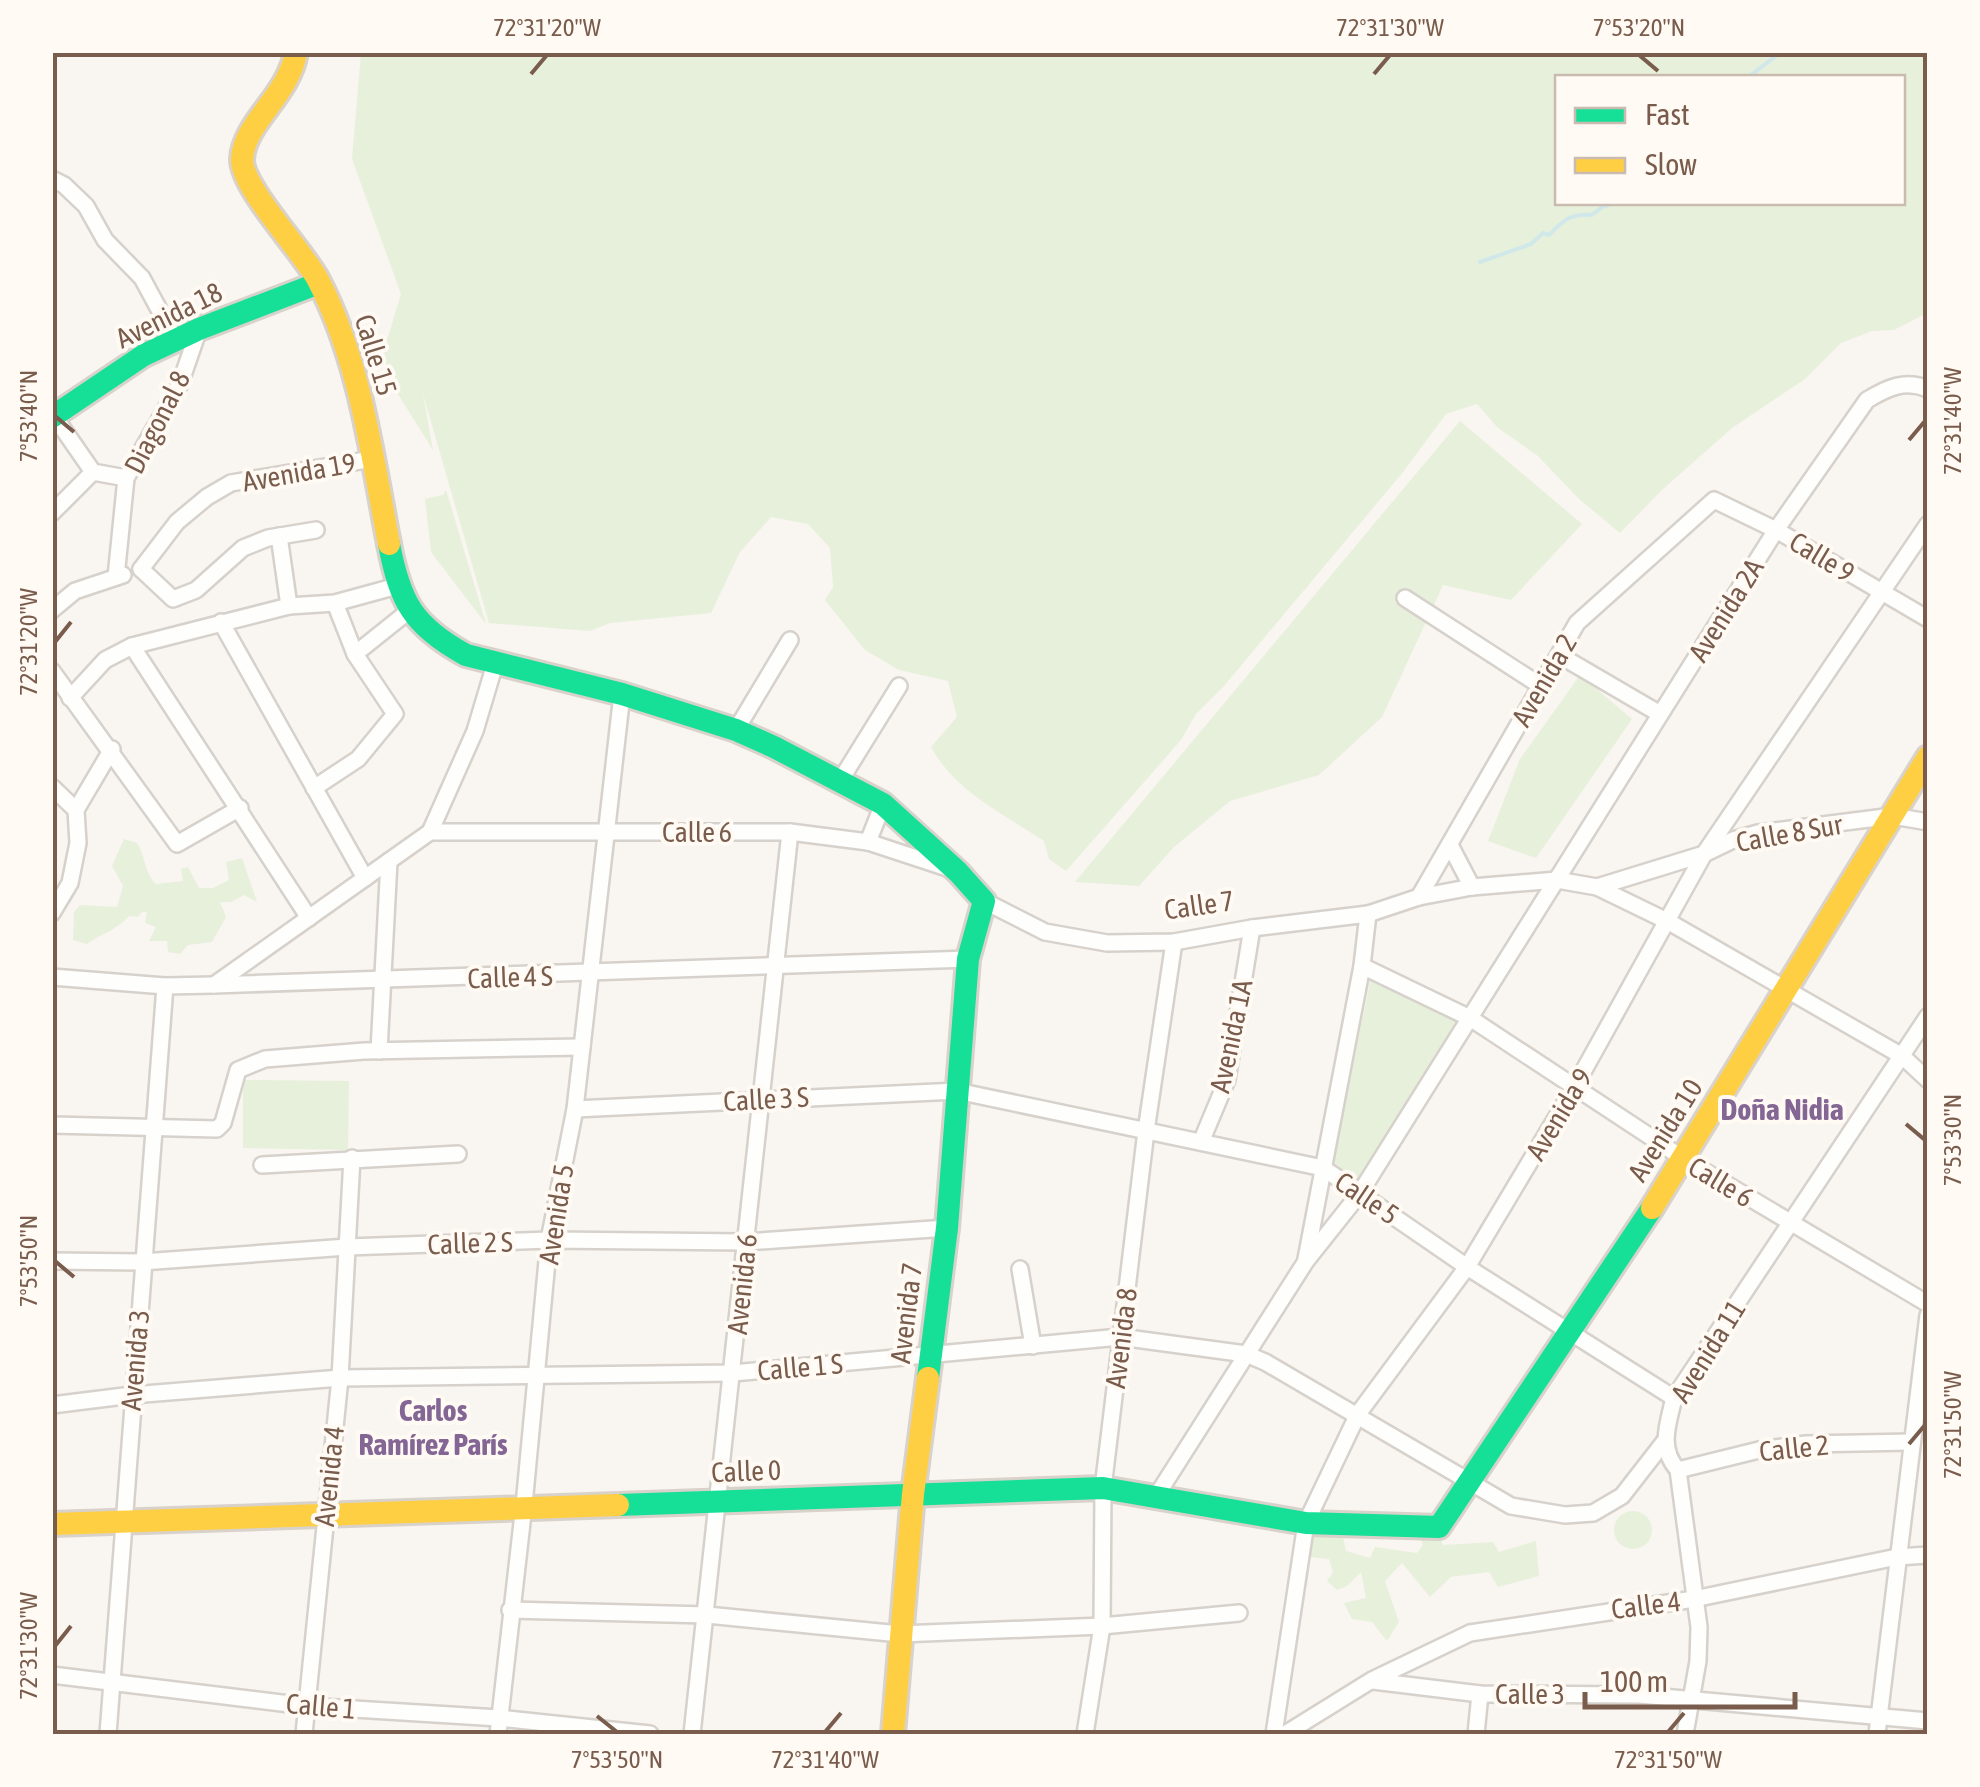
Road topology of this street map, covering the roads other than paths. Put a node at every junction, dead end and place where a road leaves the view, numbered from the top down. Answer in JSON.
{"nodes":[{"id":1,"x":296,"y":52,"type":"edge"},
{"id":2,"x":52,"y":178,"type":"edge"},
{"id":3,"x":319,"y":283,"type":"junction"},
{"id":4,"x":198,"y":329,"type":"junction"},
{"id":5,"x":175,"y":340,"type":"junction"},
{"id":6,"x":1928,"y":389,"type":"edge"},
{"id":7,"x":53,"y":416,"type":"edge"},
{"id":8,"x":372,"y":459,"type":"junction"},
{"id":9,"x":92,"y":472,"type":"junction"},
{"id":10,"x":126,"y":478,"type":"junction"},
{"id":11,"x":1714,"y":500,"type":"joint"},
{"id":12,"x":52,"y":513,"type":"edge"},
{"id":13,"x":1928,"y":524,"type":"edge"},
{"id":14,"x":316,"y":530,"type":"dead end"},
{"id":15,"x":1776,"y":530,"type":"junction"},
{"id":16,"x":278,"y":536,"type":"junction"},
{"id":17,"x":141,"y":570,"type":"junction"},
{"id":18,"x":116,"y":577,"type":"junction"},
{"id":19,"x":398,"y":586,"type":"junction"},
{"id":20,"x":1883,"y":593,"type":"junction"},
{"id":21,"x":1405,"y":598,"type":"dead end"},
{"id":22,"x":335,"y":603,"type":"junction"},
{"id":23,"x":288,"y":606,"type":"junction"},
{"id":24,"x":52,"y":610,"type":"edge"},
{"id":25,"x":410,"y":610,"type":"junction"},
{"id":26,"x":1928,"y":619,"type":"edge"},
{"id":27,"x":221,"y":622,"type":"junction"},
{"id":28,"x":790,"y":640,"type":"dead end"},
{"id":29,"x":132,"y":646,"type":"junction"},
{"id":30,"x":355,"y":654,"type":"junction"},
{"id":31,"x":1559,"y":655,"type":"junction"},
{"id":32,"x":495,"y":664,"type":"junction"},
{"id":33,"x":52,"y":671,"type":"edge"},
{"id":34,"x":899,"y":686,"type":"dead end"},
{"id":35,"x":1541,"y":686,"type":"junction"},
{"id":36,"x":622,"y":694,"type":"junction"},
{"id":37,"x":70,"y":698,"type":"junction"},
{"id":38,"x":1660,"y":714,"type":"junction"},
{"id":39,"x":736,"y":730,"type":"junction"},
{"id":40,"x":112,"y":749,"type":"junction"},
{"id":41,"x":1928,"y":756,"type":"edge"},
{"id":42,"x":840,"y":781,"type":"junction"},
{"id":43,"x":52,"y":786,"type":"edge"},
{"id":44,"x":314,"y":788,"type":"junction"},
{"id":45,"x":883,"y":804,"type":"junction"},
{"id":46,"x":240,"y":808,"type":"junction"},
{"id":47,"x":76,"y":810,"type":"junction"},
{"id":48,"x":1893,"y":816,"type":"junction"},
{"id":49,"x":1928,"y":822,"type":"edge"},
{"id":50,"x":606,"y":831,"type":"junction"},
{"id":51,"x":430,"y":832,"type":"junction"},
{"id":52,"x":790,"y":832,"type":"junction"},
{"id":53,"x":868,"y":842,"type":"junction"},
{"id":54,"x":1450,"y":845,"type":"junction"},
{"id":55,"x":1704,"y":854,"type":"junction"},
{"id":56,"x":389,"y":861,"type":"junction"},
{"id":57,"x":958,"y":872,"type":"junction"},
{"id":58,"x":365,"y":878,"type":"junction"},
{"id":59,"x":1557,"y":880,"type":"junction"},
{"id":60,"x":1472,"y":886,"type":"junction"},
{"id":61,"x":1597,"y":887,"type":"junction"},
{"id":62,"x":1419,"y":897,"type":"junction"},
{"id":63,"x":984,"y":901,"type":"junction"},
{"id":64,"x":52,"y":912,"type":"edge"},
{"id":65,"x":1368,"y":914,"type":"junction"},
{"id":66,"x":309,"y":918,"type":"junction"},
{"id":67,"x":1669,"y":922,"type":"junction"},
{"id":68,"x":1252,"y":928,"type":"junction"},
{"id":69,"x":1174,"y":942,"type":"junction"},
{"id":70,"x":968,"y":959,"type":"junction"},
{"id":71,"x":776,"y":966,"type":"junction"},
{"id":72,"x":1362,"y":966,"type":"junction"},
{"id":73,"x":590,"y":974,"type":"junction"},
{"id":74,"x":52,"y":977,"type":"edge"},
{"id":75,"x":382,"y":982,"type":"junction"},
{"id":76,"x":165,"y":986,"type":"junction"},
{"id":77,"x":214,"y":986,"type":"junction"},
{"id":78,"x":1788,"y":990,"type":"junction"},
{"id":79,"x":1928,"y":1016,"type":"edge"},
{"id":80,"x":1470,"y":1018,"type":"junction"},
{"id":81,"x":582,"y":1047,"type":"junction"},
{"id":82,"x":379,"y":1051,"type":"junction"},
{"id":83,"x":1902,"y":1056,"type":"junction"},
{"id":84,"x":1928,"y":1080,"type":"edge"},
{"id":85,"x":1574,"y":1088,"type":"junction"},
{"id":86,"x":957,"y":1092,"type":"junction"},
{"id":87,"x":762,"y":1099,"type":"junction"},
{"id":88,"x":575,"y":1109,"type":"junction"},
{"id":89,"x":52,"y":1124,"type":"edge"},
{"id":90,"x":153,"y":1128,"type":"junction"},
{"id":91,"x":1146,"y":1131,"type":"junction"},
{"id":92,"x":1201,"y":1142,"type":"junction"},
{"id":93,"x":458,"y":1154,"type":"dead end"},
{"id":94,"x":352,"y":1158,"type":"junction"},
{"id":95,"x":1684,"y":1160,"type":"junction"},
{"id":96,"x":262,"y":1165,"type":"dead end"},
{"id":97,"x":1322,"y":1168,"type":"junction"},
{"id":98,"x":1360,"y":1193,"type":"junction"},
{"id":99,"x":1790,"y":1224,"type":"junction"},
{"id":100,"x":947,"y":1228,"type":"junction"},
{"id":101,"x":549,"y":1240,"type":"junction"},
{"id":102,"x":746,"y":1242,"type":"junction"},
{"id":103,"x":347,"y":1246,"type":"junction"},
{"id":104,"x":1306,"y":1260,"type":"junction"},
{"id":105,"x":52,"y":1261,"type":"edge"},
{"id":106,"x":142,"y":1262,"type":"junction"},
{"id":107,"x":1467,"y":1267,"type":"junction"},
{"id":108,"x":1020,"y":1269,"type":"dead end"},
{"id":109,"x":1928,"y":1304,"type":"edge"},
{"id":110,"x":1928,"y":1315,"type":"edge"},
{"id":111,"x":1571,"y":1332,"type":"junction"},
{"id":112,"x":1120,"y":1337,"type":"junction"},
{"id":113,"x":1033,"y":1346,"type":"junction"},
{"id":114,"x":1246,"y":1354,"type":"junction"},
{"id":115,"x":930,"y":1357,"type":"junction"},
{"id":116,"x":537,"y":1374,"type":"junction"},
{"id":117,"x":732,"y":1374,"type":"junction"},
{"id":118,"x":340,"y":1378,"type":"junction"},
{"id":119,"x":132,"y":1395,"type":"junction"},
{"id":120,"x":1674,"y":1398,"type":"junction"},
{"id":121,"x":52,"y":1406,"type":"edge"},
{"id":122,"x":1358,"y":1414,"type":"junction"},
{"id":123,"x":1664,"y":1442,"type":"junction"},
{"id":124,"x":1912,"y":1442,"type":"junction"},
{"id":125,"x":1678,"y":1470,"type":"junction"},
{"id":126,"x":1470,"y":1482,"type":"junction"},
{"id":127,"x":1103,"y":1488,"type":"junction"},
{"id":128,"x":913,"y":1494,"type":"junction"},
{"id":129,"x":1157,"y":1495,"type":"junction"},
{"id":130,"x":719,"y":1502,"type":"junction"},
{"id":131,"x":524,"y":1506,"type":"junction"},
{"id":132,"x":325,"y":1515,"type":"junction"},
{"id":133,"x":1306,"y":1522,"type":"junction"},
{"id":134,"x":122,"y":1523,"type":"junction"},
{"id":135,"x":52,"y":1524,"type":"edge"},
{"id":136,"x":1439,"y":1527,"type":"joint"},
{"id":137,"x":1928,"y":1555,"type":"edge"},
{"id":138,"x":1897,"y":1557,"type":"junction"},
{"id":139,"x":1694,"y":1599,"type":"junction"},
{"id":140,"x":510,"y":1610,"type":"junction"},
{"id":141,"x":1238,"y":1613,"type":"dead end"},
{"id":142,"x":707,"y":1615,"type":"junction"},
{"id":143,"x":1102,"y":1626,"type":"junction"},
{"id":144,"x":900,"y":1634,"type":"junction"},
{"id":145,"x":52,"y":1676,"type":"edge"},
{"id":146,"x":1372,"y":1680,"type":"junction"},
{"id":147,"x":114,"y":1682,"type":"junction"},
{"id":148,"x":1480,"y":1694,"type":"junction"},
{"id":149,"x":1691,"y":1700,"type":"junction"},
{"id":150,"x":306,"y":1706,"type":"junction"},
{"id":151,"x":1880,"y":1716,"type":"junction"},
{"id":152,"x":1928,"y":1721,"type":"edge"},
{"id":153,"x":498,"y":1726,"type":"edge"},
{"id":154,"x":108,"y":1734,"type":"edge"},
{"id":155,"x":304,"y":1734,"type":"edge"},
{"id":156,"x":650,"y":1734,"type":"edge"},
{"id":157,"x":692,"y":1734,"type":"edge"},
{"id":158,"x":893,"y":1734,"type":"edge"},
{"id":159,"x":1086,"y":1734,"type":"edge"},
{"id":160,"x":1274,"y":1734,"type":"edge"},
{"id":161,"x":1286,"y":1734,"type":"edge"},
{"id":162,"x":1476,"y":1734,"type":"edge"},
{"id":163,"x":1684,"y":1734,"type":"edge"},
{"id":164,"x":1877,"y":1734,"type":"edge"}],
"edges":[{"from":1,"to":3,"type":"street","name":"Calle 15"},
{"from":2,"to":5,"type":"street"},
{"from":3,"to":4,"type":"street","name":"Avenida 18"},
{"from":3,"to":8,"type":"street","name":"Calle 15"},
{"from":4,"to":5,"type":"street","name":"Avenida 18"},
{"from":4,"to":10,"type":"street","name":"Diagonal 8"},
{"from":5,"to":7,"type":"street","name":"Avenida 18"},
{"from":6,"to":15,"type":"street","name":"Avenida 2A"},
{"from":7,"to":9,"type":"street"},
{"from":8,"to":17,"type":"street","name":"Avenida 19"},
{"from":8,"to":19,"type":"street","name":"Calle 15"},
{"from":9,"to":10,"type":"street"},
{"from":9,"to":12,"type":"street"},
{"from":10,"to":18,"type":"street","name":"Diagonal 8"},
{"from":11,"to":15,"type":"street","name":"Calle 9"},
{"from":11,"to":31,"type":"street","name":"Avenida 2"},
{"from":13,"to":20,"type":"street","name":"Avenida 9"},
{"from":14,"to":16,"type":"street"},
{"from":15,"to":20,"type":"street","name":"Calle 9"},
{"from":15,"to":38,"type":"street","name":"Avenida 2A"},
{"from":16,"to":17,"type":"street"},
{"from":16,"to":23,"type":"street"},
{"from":17,"to":18,"type":"street"},
{"from":18,"to":24,"type":"street"},
{"from":19,"to":22,"type":"street"},
{"from":19,"to":25,"type":"street","name":"Calle 15"},
{"from":20,"to":26,"type":"street","name":"Calle 9"},
{"from":20,"to":55,"type":"street","name":"Avenida 9"},
{"from":21,"to":35,"type":"street"},
{"from":22,"to":23,"type":"street"},
{"from":22,"to":30,"type":"street"},
{"from":23,"to":27,"type":"street"},
{"from":25,"to":30,"type":"street"},
{"from":25,"to":32,"type":"street","name":"Calle 15"},
{"from":27,"to":29,"type":"street"},
{"from":27,"to":44,"type":"street"},
{"from":28,"to":39,"type":"street"},
{"from":29,"to":37,"type":"street"},
{"from":29,"to":46,"type":"street"},
{"from":30,"to":44,"type":"street"},
{"from":31,"to":35,"type":"street","name":"Avenida 2"},
{"from":31,"to":38,"type":"street"},
{"from":32,"to":36,"type":"street","name":"Calle 7"},
{"from":32,"to":51,"type":"street"},
{"from":33,"to":37,"type":"street"},
{"from":34,"to":42,"type":"street"},
{"from":35,"to":54,"type":"street","name":"Avenida 2"},
{"from":36,"to":39,"type":"street","name":"Calle 7"},
{"from":36,"to":50,"type":"street","name":"Avenida 5"},
{"from":37,"to":40,"type":"street"},
{"from":38,"to":59,"type":"street","name":"Avenida 2A"},
{"from":39,"to":42,"type":"street","name":"Calle 7"},
{"from":40,"to":46,"type":"street"},
{"from":40,"to":47,"type":"street"},
{"from":41,"to":48,"type":"street","name":"Avenida 10"},
{"from":42,"to":45,"type":"street","name":"Calle 7"},
{"from":43,"to":47,"type":"street"},
{"from":44,"to":58,"type":"street"},
{"from":45,"to":53,"type":"street"},
{"from":45,"to":57,"type":"street","name":"Calle 7"},
{"from":46,"to":66,"type":"street"},
{"from":47,"to":64,"type":"street"},
{"from":48,"to":49,"type":"street","name":"Calle 8 Sur"},
{"from":48,"to":55,"type":"street","name":"Calle 8 Sur"},
{"from":48,"to":78,"type":"street","name":"Avenida 10"},
{"from":50,"to":51,"type":"street","name":"Calle 6"},
{"from":50,"to":52,"type":"street","name":"Calle 6"},
{"from":50,"to":73,"type":"street","name":"Avenida 5"},
{"from":51,"to":56,"type":"street"},
{"from":52,"to":53,"type":"street","name":"Calle 6"},
{"from":52,"to":71,"type":"street","name":"Avenida 6"},
{"from":53,"to":57,"type":"street","name":"Calle 6"},
{"from":54,"to":60,"type":"street"},
{"from":54,"to":62,"type":"street","name":"Avenida 2"},
{"from":55,"to":61,"type":"street","name":"Calle 8 Sur"},
{"from":55,"to":67,"type":"street","name":"Avenida 9"},
{"from":56,"to":58,"type":"street"},
{"from":56,"to":75,"type":"street"},
{"from":57,"to":63,"type":"street","name":"Calle 7"},
{"from":58,"to":66,"type":"street"},
{"from":59,"to":60,"type":"street","name":"Calle 7"},
{"from":59,"to":61,"type":"street","name":"Calle 7"},
{"from":59,"to":80,"type":"street"},
{"from":60,"to":62,"type":"street","name":"Calle 7"},
{"from":61,"to":67,"type":"street","name":"Calle 7"},
{"from":62,"to":65,"type":"street","name":"Calle 7"},
{"from":63,"to":69,"type":"street","name":"Calle 7"},
{"from":63,"to":70,"type":"street","name":"Avenida 7"},
{"from":65,"to":68,"type":"street","name":"Calle 7"},
{"from":65,"to":72,"type":"street"},
{"from":66,"to":77,"type":"street"},
{"from":67,"to":78,"type":"street","name":"Calle 7"},
{"from":67,"to":85,"type":"street","name":"Avenida 9"},
{"from":68,"to":69,"type":"street","name":"Calle 7"},
{"from":68,"to":92,"type":"street","name":"Avenida 1A"},
{"from":69,"to":91,"type":"street","name":"Avenida 8"},
{"from":70,"to":71,"type":"street","name":"Calle 4 S"},
{"from":70,"to":86,"type":"street","name":"Avenida 7"},
{"from":71,"to":73,"type":"street","name":"Calle 4 S"},
{"from":71,"to":87,"type":"street","name":"Avenida 6"},
{"from":72,"to":80,"type":"street","name":"Calle 6"},
{"from":72,"to":97,"type":"street"},
{"from":73,"to":75,"type":"street","name":"Calle 4 S"},
{"from":73,"to":81,"type":"street","name":"Avenida 5"},
{"from":74,"to":76,"type":"street","name":"Calle 4 S"},
{"from":75,"to":77,"type":"street","name":"Calle 4 S"},
{"from":75,"to":82,"type":"street"},
{"from":76,"to":77,"type":"street","name":"Calle 4 S"},
{"from":76,"to":90,"type":"street","name":"Avenida 3"},
{"from":78,"to":83,"type":"street","name":"Calle 7"},
{"from":78,"to":95,"type":"street","name":"Avenida 10"},
{"from":79,"to":83,"type":"street","name":"Avenida 11"},
{"from":80,"to":85,"type":"street","name":"Calle 6"},
{"from":80,"to":98,"type":"street"},
{"from":81,"to":82,"type":"street"},
{"from":81,"to":88,"type":"street","name":"Avenida 5"},
{"from":82,"to":90,"type":"street"},
{"from":83,"to":84,"type":"street","name":"Calle 7"},
{"from":83,"to":99,"type":"street","name":"Avenida 11"},
{"from":85,"to":95,"type":"street","name":"Calle 6"},
{"from":85,"to":107,"type":"street","name":"Avenida 9"},
{"from":86,"to":87,"type":"street","name":"Calle 3 S"},
{"from":86,"to":91,"type":"street","name":"Calle 5"},
{"from":86,"to":100,"type":"street","name":"Avenida 7"},
{"from":87,"to":88,"type":"street","name":"Calle 3 S"},
{"from":87,"to":102,"type":"street","name":"Avenida 6"},
{"from":88,"to":101,"type":"street","name":"Avenida 5"},
{"from":89,"to":90,"type":"street"},
{"from":90,"to":106,"type":"street","name":"Avenida 3"},
{"from":91,"to":92,"type":"street","name":"Calle 5"},
{"from":91,"to":112,"type":"street","name":"Avenida 8"},
{"from":92,"to":97,"type":"street","name":"Calle 5"},
{"from":93,"to":94,"type":"street"},
{"from":94,"to":96,"type":"street"},
{"from":94,"to":103,"type":"street","name":"Avenida 4"},
{"from":95,"to":99,"type":"street","name":"Calle 6"},
{"from":95,"to":111,"type":"street","name":"Avenida 10"},
{"from":97,"to":98,"type":"street","name":"Calle 5"},
{"from":97,"to":104,"type":"street"},
{"from":98,"to":104,"type":"street"},
{"from":98,"to":107,"type":"street","name":"Calle 5"},
{"from":99,"to":109,"type":"street","name":"Calle 6"},
{"from":99,"to":120,"type":"street","name":"Avenida 11"},
{"from":100,"to":102,"type":"street","name":"Calle 2 S"},
{"from":100,"to":115,"type":"street","name":"Avenida 7"},
{"from":101,"to":102,"type":"street","name":"Calle 2 S"},
{"from":101,"to":103,"type":"street","name":"Calle 2 S"},
{"from":101,"to":116,"type":"street","name":"Avenida 5"},
{"from":102,"to":117,"type":"street","name":"Avenida 6"},
{"from":103,"to":106,"type":"street","name":"Calle 2 S"},
{"from":103,"to":118,"type":"street","name":"Avenida 4"},
{"from":104,"to":114,"type":"street"},
{"from":105,"to":106,"type":"street","name":"Calle 2 S"},
{"from":106,"to":119,"type":"street","name":"Avenida 3"},
{"from":107,"to":111,"type":"street","name":"Calle 5"},
{"from":107,"to":122,"type":"street","name":"Avenida 9"},
{"from":108,"to":113,"type":"street"},
{"from":110,"to":124,"type":"street"},
{"from":111,"to":120,"type":"street","name":"Calle 5"},
{"from":111,"to":126,"type":"street","name":"Avenida 10"},
{"from":112,"to":113,"type":"street","name":"Calle 1 S"},
{"from":112,"to":114,"type":"street","name":"Calle 1 S"},
{"from":112,"to":127,"type":"street","name":"Avenida 8"},
{"from":113,"to":115,"type":"street","name":"Calle 1 S"},
{"from":114,"to":122,"type":"street","name":"Calle 1 S"},
{"from":114,"to":129,"type":"street"},
{"from":115,"to":117,"type":"street","name":"Calle 1 S"},
{"from":115,"to":128,"type":"street","name":"Avenida 7"},
{"from":116,"to":117,"type":"street","name":"Calle 1 S"},
{"from":116,"to":118,"type":"street","name":"Calle 1 S"},
{"from":116,"to":131,"type":"street","name":"Avenida 5"},
{"from":117,"to":130,"type":"street","name":"Avenida 6"},
{"from":118,"to":119,"type":"street","name":"Calle 1 S"},
{"from":118,"to":132,"type":"street","name":"Avenida 4"},
{"from":119,"to":121,"type":"street","name":"Calle 1 S"},
{"from":119,"to":134,"type":"street","name":"Avenida 3"},
{"from":120,"to":123,"type":"street","name":"Avenida 11"},
{"from":122,"to":126,"type":"street","name":"Calle 1 S"},
{"from":122,"to":133,"type":"street","name":"Avenida 9"},
{"from":123,"to":125,"type":"street"},
{"from":123,"to":126,"type":"street","name":"Calle 1 S"},
{"from":124,"to":125,"type":"street","name":"Calle 2"},
{"from":124,"to":138,"type":"street"},
{"from":125,"to":139,"type":"street"},
{"from":126,"to":136,"type":"street","name":"Avenida 10"},
{"from":127,"to":128,"type":"street","name":"Calle 0"},
{"from":127,"to":129,"type":"street","name":"Calle 0"},
{"from":127,"to":143,"type":"street","name":"Avenida 8"},
{"from":128,"to":130,"type":"street","name":"Calle 0"},
{"from":128,"to":144,"type":"street","name":"Avenida 7"},
{"from":129,"to":133,"type":"street","name":"Calle 0"},
{"from":130,"to":131,"type":"street","name":"Calle 0"},
{"from":130,"to":142,"type":"street","name":"Avenida 6"},
{"from":131,"to":132,"type":"street","name":"Calle 0"},
{"from":131,"to":140,"type":"street","name":"Avenida 5"},
{"from":132,"to":134,"type":"street","name":"Calle 0"},
{"from":132,"to":150,"type":"street","name":"Avenida 4"},
{"from":133,"to":136,"type":"street","name":"Calle 0"},
{"from":133,"to":160,"type":"street","name":"Avenida 9"},
{"from":134,"to":135,"type":"street","name":"Calle 0"},
{"from":134,"to":147,"type":"street","name":"Avenida 3"},
{"from":137,"to":138,"type":"street","name":"Calle 4"},
{"from":138,"to":139,"type":"street","name":"Calle 4"},
{"from":138,"to":151,"type":"street"},
{"from":139,"to":146,"type":"street","name":"Calle 4"},
{"from":139,"to":149,"type":"street"},
{"from":140,"to":142,"type":"street"},
{"from":140,"to":153,"type":"street","name":"Avenida 5"},
{"from":141,"to":143,"type":"street"},
{"from":142,"to":144,"type":"street"},
{"from":142,"to":157,"type":"street","name":"Avenida 6"},
{"from":143,"to":144,"type":"street"},
{"from":143,"to":159,"type":"street","name":"Avenida 8"},
{"from":144,"to":158,"type":"street","name":"Avenida 7"},
{"from":145,"to":147,"type":"street","name":"Calle 1"},
{"from":146,"to":148,"type":"street","name":"Calle 3"},
{"from":146,"to":161,"type":"street","name":"Calle 4"},
{"from":147,"to":150,"type":"street","name":"Calle 1"},
{"from":147,"to":154,"type":"street","name":"Avenida 3"},
{"from":148,"to":149,"type":"street","name":"Calle 3"},
{"from":148,"to":162,"type":"street"},
{"from":149,"to":151,"type":"street","name":"Calle 3"},
{"from":149,"to":163,"type":"street"},
{"from":150,"to":153,"type":"street","name":"Calle 1"},
{"from":150,"to":155,"type":"street","name":"Avenida 4"},
{"from":151,"to":152,"type":"street","name":"Calle 3"},
{"from":151,"to":164,"type":"street"},
{"from":153,"to":156,"type":"street","name":"Calle 1"}]}
